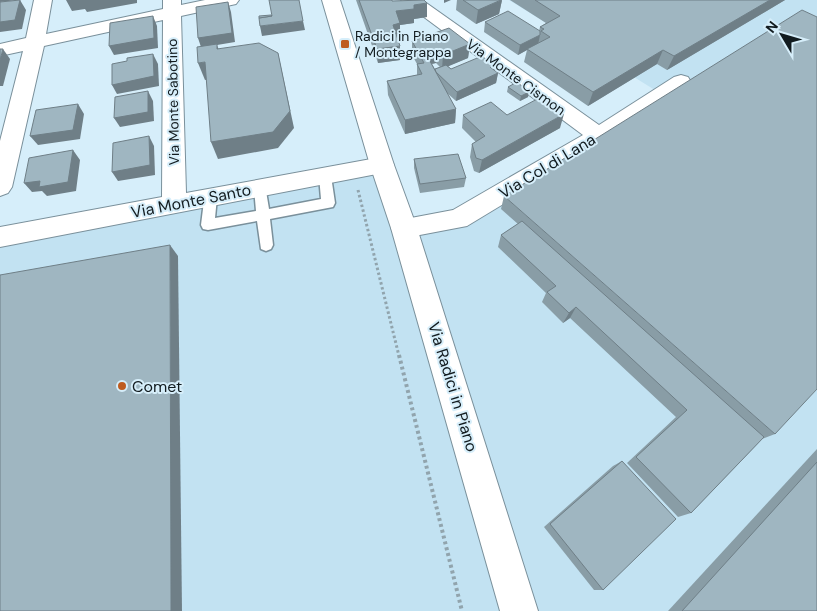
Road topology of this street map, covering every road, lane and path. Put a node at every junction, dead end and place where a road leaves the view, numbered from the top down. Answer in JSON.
{"nodes":[{"id":1,"x":43,"y":0,"type":"edge"},
{"id":2,"x":230,"y":0,"type":"edge"},
{"id":3,"x":330,"y":0,"type":"edge"},
{"id":4,"x":410,"y":0,"type":"edge"},
{"id":5,"x":172,"y":6,"type":"edge"},
{"id":6,"x":36,"y":42,"type":"junction"},
{"id":7,"x":0,"y":50,"type":"edge"},
{"id":8,"x":681,"y":82,"type":"dead end"},
{"id":9,"x":599,"y":136,"type":"junction"},
{"id":10,"x":382,"y":165,"type":"junction"},
{"id":11,"x":353,"y":170,"type":"junction"},
{"id":12,"x":325,"y":176,"type":"junction"},
{"id":13,"x":0,"y":187,"type":"edge"},
{"id":14,"x":260,"y":188,"type":"junction"},
{"id":15,"x":210,"y":197,"type":"junction"},
{"id":16,"x":174,"y":204,"type":"junction"},
{"id":17,"x":263,"y":215,"type":"junction"},
{"id":18,"x":404,"y":228,"type":"junction"},
{"id":19,"x":0,"y":237,"type":"edge"},
{"id":20,"x":266,"y":244,"type":"dead end"},
{"id":21,"x":462,"y":611,"type":"edge"},
{"id":22,"x":519,"y":611,"type":"edge"}],
"edges":[{"from":1,"to":6,"type":"street"},
{"from":2,"to":5,"type":"street"},
{"from":3,"to":10,"type":"street","name":"Via Radici in Piano"},
{"from":4,"to":9,"type":"street","name":"Via Monte Cismon"},
{"from":5,"to":6,"type":"street"},
{"from":5,"to":16,"type":"street","name":"Via Monte Sabotino"},
{"from":6,"to":7,"type":"street"},
{"from":6,"to":13,"type":"street"},
{"from":8,"to":9,"type":"street","name":"Via Col di Lana"},
{"from":9,"to":18,"type":"street","name":"Via Col di Lana"},
{"from":10,"to":11,"type":"street","name":"Via Monte Santo"},
{"from":10,"to":18,"type":"street","name":"Via Radici in Piano"},
{"from":11,"to":12,"type":"street","name":"Via Monte Santo"},
{"from":11,"to":21,"type":"path"},
{"from":12,"to":14,"type":"street","name":"Via Monte Santo"},
{"from":12,"to":17,"type":"lane"},
{"from":14,"to":15,"type":"street","name":"Via Monte Santo"},
{"from":14,"to":17,"type":"lane"},
{"from":15,"to":16,"type":"street","name":"Via Monte Santo"},
{"from":15,"to":17,"type":"lane"},
{"from":16,"to":19,"type":"street","name":"Via Monte Santo"},
{"from":17,"to":20,"type":"lane"},
{"from":18,"to":22,"type":"street","name":"Via Radici in Piano"}]}
